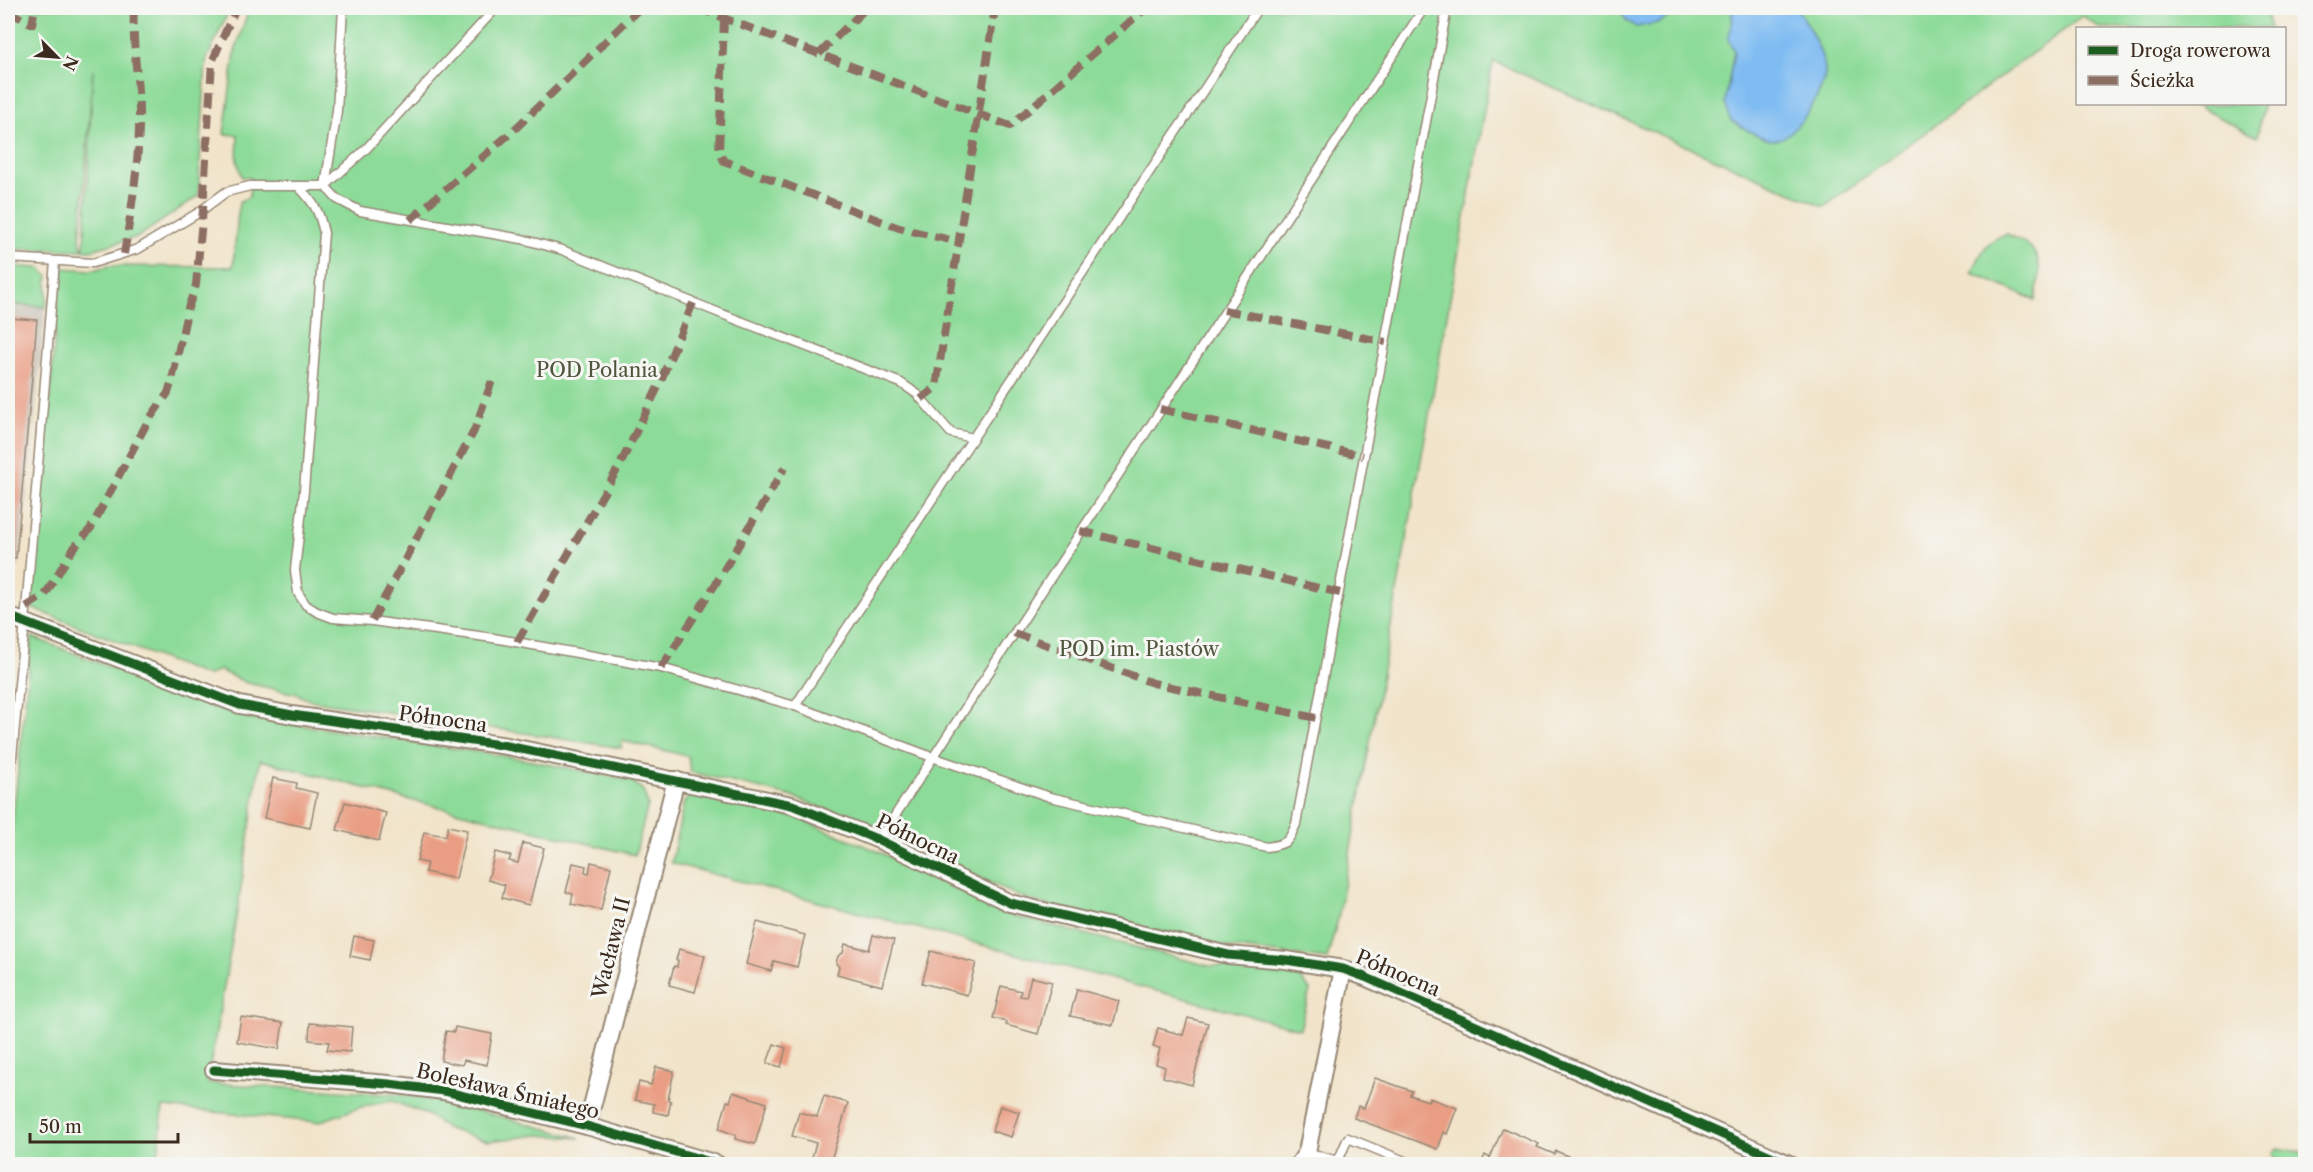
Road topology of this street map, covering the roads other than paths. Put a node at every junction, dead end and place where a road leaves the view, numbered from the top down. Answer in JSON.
{"nodes":[{"id":1,"x":343,"y":8,"type":"edge"},
{"id":2,"x":496,"y":8,"type":"edge"},
{"id":3,"x":1258,"y":8,"type":"edge"},
{"id":4,"x":1424,"y":8,"type":"edge"},
{"id":5,"x":1447,"y":8,"type":"edge"},
{"id":6,"x":298,"y":186,"type":"junction"},
{"id":7,"x":325,"y":186,"type":"junction"},
{"id":8,"x":8,"y":258,"type":"edge"},
{"id":9,"x":55,"y":261,"type":"junction"},
{"id":10,"x":973,"y":438,"type":"junction"},
{"id":11,"x":8,"y":616,"type":"edge"},
{"id":12,"x":25,"y":622,"type":"junction"},
{"id":13,"x":795,"y":706,"type":"junction"},
{"id":14,"x":933,"y":757,"type":"junction"},
{"id":15,"x":676,"y":780,"type":"junction"},
{"id":16,"x":8,"y":796,"type":"edge"},
{"id":17,"x":879,"y":840,"type":"junction"},
{"id":18,"x":1343,"y":969,"type":"junction"},
{"id":19,"x":214,"y":1070,"type":"dead end"},
{"id":20,"x":587,"y":1126,"type":"junction"},
{"id":21,"x":1303,"y":1158,"type":"edge"},
{"id":22,"x":717,"y":1164,"type":"edge"},
{"id":23,"x":1412,"y":1164,"type":"edge"},
{"id":24,"x":1789,"y":1164,"type":"edge"}],
"edges":[{"from":1,"to":7,"type":"lane"},
{"from":2,"to":7,"type":"lane"},
{"from":3,"to":10,"type":"lane"},
{"from":4,"to":14,"type":"lane"},
{"from":5,"to":14,"type":"lane"},
{"from":6,"to":7,"type":"lane"},
{"from":6,"to":9,"type":"lane"},
{"from":6,"to":13,"type":"lane"},
{"from":7,"to":10,"type":"lane"},
{"from":8,"to":9,"type":"lane"},
{"from":9,"to":12,"type":"lane"},
{"from":10,"to":13,"type":"lane"},
{"from":11,"to":12,"type":"street","name":"Północna"},
{"from":12,"to":15,"type":"street","name":"Północna"},
{"from":12,"to":16,"type":"lane"},
{"from":13,"to":14,"type":"lane"},
{"from":14,"to":17,"type":"lane"},
{"from":15,"to":17,"type":"street","name":"Północna"},
{"from":15,"to":20,"type":"street","name":"Wacława II"},
{"from":17,"to":18,"type":"street","name":"Północna"},
{"from":18,"to":21,"type":"street"},
{"from":18,"to":24,"type":"street","name":"Północna"},
{"from":19,"to":20,"type":"street","name":"Bolesława Śmiałego"},
{"from":20,"to":22,"type":"street","name":"Bolesława Śmiałego"},
{"from":21,"to":23,"type":"lane"}]}
